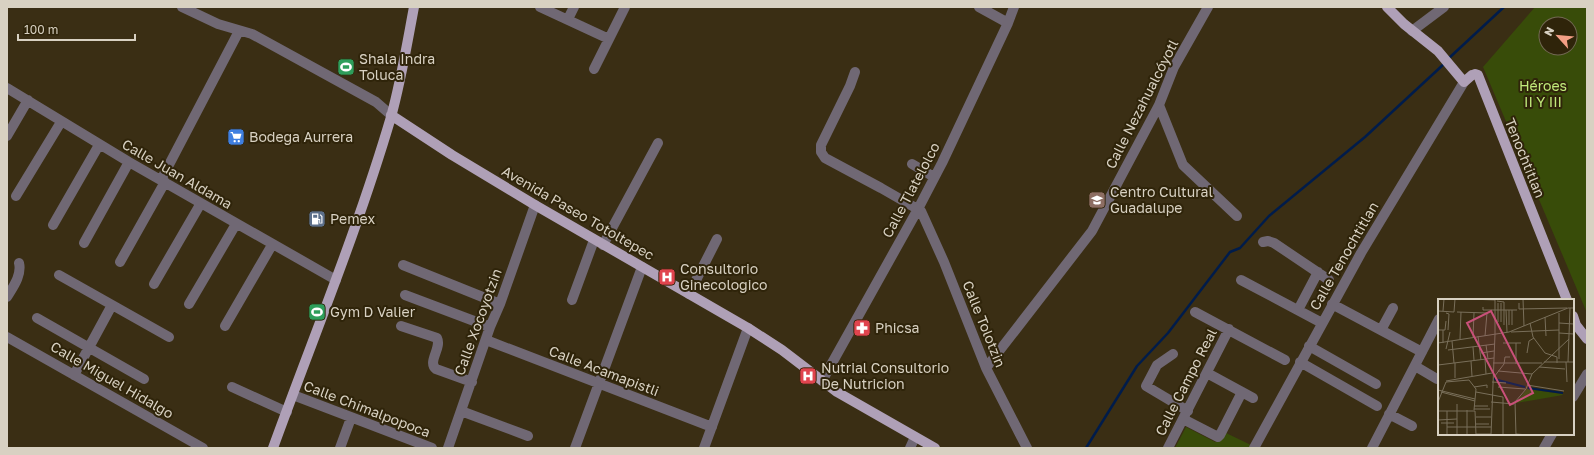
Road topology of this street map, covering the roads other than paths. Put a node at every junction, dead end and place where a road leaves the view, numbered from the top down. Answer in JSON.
{"nodes":[{"id":1,"x":182,"y":7,"type":"edge"},
{"id":2,"x":206,"y":7,"type":"edge"},
{"id":3,"x":414,"y":7,"type":"edge"},
{"id":4,"x":540,"y":7,"type":"edge"},
{"id":5,"x":574,"y":7,"type":"edge"},
{"id":6,"x":625,"y":7,"type":"edge"},
{"id":7,"x":979,"y":7,"type":"edge"},
{"id":8,"x":1014,"y":7,"type":"edge"},
{"id":9,"x":1208,"y":7,"type":"edge"},
{"id":10,"x":1387,"y":7,"type":"edge"},
{"id":11,"x":1444,"y":7,"type":"edge"},
{"id":12,"x":201,"y":17,"type":"junction"},
{"id":13,"x":568,"y":19,"type":"junction"},
{"id":14,"x":1008,"y":23,"type":"junction"},
{"id":15,"x":239,"y":31,"type":"junction"},
{"id":16,"x":1412,"y":31,"type":"junction"},
{"id":17,"x":609,"y":39,"type":"junction"},
{"id":18,"x":594,"y":69,"type":"dead end"},
{"id":19,"x":855,"y":72,"type":"dead end"},
{"id":20,"x":1470,"y":78,"type":"junction"},
{"id":21,"x":7,"y":88,"type":"edge"},
{"id":22,"x":28,"y":100,"type":"junction"},
{"id":23,"x":1159,"y":105,"type":"junction"},
{"id":24,"x":391,"y":115,"type":"junction"},
{"id":25,"x":61,"y":122,"type":"junction"},
{"id":26,"x":7,"y":136,"type":"edge"},
{"id":27,"x":658,"y":142,"type":"dead end"},
{"id":28,"x":99,"y":145,"type":"junction"},
{"id":29,"x":129,"y":162,"type":"junction"},
{"id":30,"x":912,"y":164,"type":"dead end"},
{"id":31,"x":934,"y":177,"type":"junction"},
{"id":32,"x":163,"y":181,"type":"junction"},
{"id":33,"x":16,"y":196,"type":"dead end"},
{"id":34,"x":201,"y":203,"type":"junction"},
{"id":35,"x":535,"y":205,"type":"junction"},
{"id":36,"x":918,"y":209,"type":"junction"},
{"id":37,"x":1237,"y":216,"type":"dead end"},
{"id":38,"x":236,"y":224,"type":"junction"},
{"id":39,"x":53,"y":225,"type":"dead end"},
{"id":40,"x":716,"y":239,"type":"dead end"},
{"id":41,"x":599,"y":242,"type":"junction"},
{"id":42,"x":1263,"y":242,"type":"dead end"},
{"id":43,"x":84,"y":243,"type":"dead end"},
{"id":44,"x":272,"y":245,"type":"junction"},
{"id":45,"x":120,"y":262,"type":"dead end"},
{"id":46,"x":19,"y":263,"type":"dead end"},
{"id":47,"x":403,"y":265,"type":"dead end"},
{"id":48,"x":642,"y":267,"type":"junction"},
{"id":49,"x":1318,"y":272,"type":"junction"},
{"id":50,"x":59,"y":275,"type":"dead end"},
{"id":51,"x":336,"y":280,"type":"junction"},
{"id":52,"x":1241,"y":280,"type":"dead end"},
{"id":53,"x":1329,"y":280,"type":"dead end"},
{"id":54,"x":154,"y":284,"type":"dead end"},
{"id":55,"x":689,"y":294,"type":"junction"},
{"id":56,"x":405,"y":295,"type":"dead end"},
{"id":57,"x":7,"y":297,"type":"edge"},
{"id":58,"x":1567,"y":299,"type":"edge"},
{"id":59,"x":572,"y":300,"type":"dead end"},
{"id":60,"x":189,"y":304,"type":"dead end"},
{"id":61,"x":500,"y":304,"type":"junction"},
{"id":62,"x":1332,"y":304,"type":"junction"},
{"id":63,"x":112,"y":306,"type":"junction"},
{"id":64,"x":1393,"y":308,"type":"dead end"},
{"id":65,"x":1298,"y":310,"type":"junction"},
{"id":66,"x":1195,"y":312,"type":"dead end"},
{"id":67,"x":37,"y":318,"type":"dead end"},
{"id":68,"x":1574,"y":319,"type":"edge"},
{"id":69,"x":1322,"y":323,"type":"junction"},
{"id":70,"x":1438,"y":323,"type":"edge"},
{"id":71,"x":225,"y":326,"type":"dead end"},
{"id":72,"x":401,"y":326,"type":"dead end"},
{"id":73,"x":490,"y":327,"type":"junction"},
{"id":74,"x":748,"y":328,"type":"junction"},
{"id":75,"x":1229,"y":329,"type":"junction"},
{"id":76,"x":1381,"y":330,"type":"junction"},
{"id":77,"x":7,"y":337,"type":"edge"},
{"id":78,"x":169,"y":337,"type":"dead end"},
{"id":79,"x":1587,"y":339,"type":"edge"},
{"id":80,"x":486,"y":340,"type":"junction"},
{"id":81,"x":1309,"y":346,"type":"junction"},
{"id":82,"x":89,"y":348,"type":"junction"},
{"id":83,"x":1422,"y":352,"type":"junction"},
{"id":84,"x":1173,"y":354,"type":"dead end"},
{"id":85,"x":1285,"y":360,"type":"dead end"},
{"id":86,"x":1300,"y":362,"type":"junction"},
{"id":87,"x":1415,"y":366,"type":"junction"},
{"id":88,"x":986,"y":368,"type":"junction"},
{"id":89,"x":1207,"y":373,"type":"junction"},
{"id":90,"x":1586,"y":374,"type":"edge"},
{"id":91,"x":74,"y":375,"type":"junction"},
{"id":92,"x":144,"y":379,"type":"dead end"},
{"id":93,"x":1438,"y":379,"type":"dead end"},
{"id":94,"x":822,"y":381,"type":"junction"},
{"id":95,"x":472,"y":382,"type":"junction"},
{"id":96,"x":598,"y":384,"type":"junction"},
{"id":97,"x":1376,"y":384,"type":"dead end"},
{"id":98,"x":232,"y":387,"type":"dead end"},
{"id":99,"x":1242,"y":392,"type":"junction"},
{"id":100,"x":1574,"y":395,"type":"edge"},
{"id":101,"x":293,"y":396,"type":"junction"},
{"id":102,"x":1253,"y":398,"type":"dead end"},
{"id":103,"x":1377,"y":406,"type":"dead end"},
{"id":104,"x":461,"y":411,"type":"junction"},
{"id":105,"x":286,"y":412,"type":"junction"},
{"id":106,"x":1389,"y":414,"type":"junction"},
{"id":107,"x":1186,"y":415,"type":"junction"},
{"id":108,"x":351,"y":418,"type":"junction"},
{"id":109,"x":1412,"y":426,"type":"dead end"},
{"id":110,"x":712,"y":427,"type":"junction"},
{"id":111,"x":1551,"y":435,"type":"edge"},
{"id":112,"x":528,"y":436,"type":"dead end"},
{"id":113,"x":915,"y":437,"type":"junction"},
{"id":114,"x":203,"y":448,"type":"edge"},
{"id":115,"x":273,"y":448,"type":"edge"},
{"id":116,"x":340,"y":448,"type":"edge"},
{"id":117,"x":432,"y":448,"type":"edge"},
{"id":118,"x":448,"y":448,"type":"edge"},
{"id":119,"x":575,"y":448,"type":"edge"},
{"id":120,"x":704,"y":448,"type":"edge"},
{"id":121,"x":910,"y":448,"type":"edge"},
{"id":122,"x":935,"y":448,"type":"edge"},
{"id":123,"x":1027,"y":448,"type":"edge"},
{"id":124,"x":1168,"y":448,"type":"edge"},
{"id":125,"x":1254,"y":448,"type":"edge"},
{"id":126,"x":1372,"y":448,"type":"edge"},
{"id":127,"x":1544,"y":448,"type":"edge"}],
"edges":[{"from":1,"to":12,"type":"street"},
{"from":2,"to":12,"type":"street"},
{"from":3,"to":24,"type":"main road"},
{"from":4,"to":13,"type":"street"},
{"from":5,"to":13,"type":"street"},
{"from":6,"to":17,"type":"street"},
{"from":7,"to":14,"type":"street"},
{"from":8,"to":14,"type":"street","name":"Calle Tlatelolco"},
{"from":9,"to":23,"type":"street","name":"Calle Nezahualcóyotl"},
{"from":10,"to":16,"type":"main road","name":"Tenochtitlan"},
{"from":11,"to":16,"type":"street"},
{"from":12,"to":15,"type":"street"},
{"from":13,"to":17,"type":"street"},
{"from":14,"to":31,"type":"street","name":"Calle Tlatelolco"},
{"from":15,"to":24,"type":"street"},
{"from":15,"to":32,"type":"street"},
{"from":16,"to":20,"type":"main road","name":"Tenochtitlan"},
{"from":17,"to":18,"type":"street"},
{"from":19,"to":36,"type":"street"},
{"from":20,"to":58,"type":"main road","name":"Tenochtitlan"},
{"from":20,"to":62,"type":"street","name":"Calle Tenochtitlan"},
{"from":21,"to":22,"type":"street","name":"Calle Juan Aldama"},
{"from":22,"to":25,"type":"street","name":"Calle Juan Aldama"},
{"from":22,"to":26,"type":"street"},
{"from":23,"to":37,"type":"street"},
{"from":23,"to":88,"type":"street","name":"Calle Nezahualcóyotl"},
{"from":24,"to":35,"type":"main road","name":"Avenida Paseo Totoltepec"},
{"from":24,"to":51,"type":"main road"},
{"from":25,"to":28,"type":"street","name":"Calle Juan Aldama"},
{"from":25,"to":33,"type":"street"},
{"from":27,"to":41,"type":"street"},
{"from":28,"to":29,"type":"street","name":"Calle Juan Aldama"},
{"from":28,"to":39,"type":"street"},
{"from":29,"to":32,"type":"street","name":"Calle Juan Aldama"},
{"from":29,"to":43,"type":"street"},
{"from":30,"to":31,"type":"street"},
{"from":31,"to":36,"type":"street","name":"Calle Tlatelolco"},
{"from":32,"to":34,"type":"street","name":"Calle Juan Aldama"},
{"from":32,"to":45,"type":"street"},
{"from":34,"to":38,"type":"street","name":"Calle Juan Aldama"},
{"from":34,"to":54,"type":"street"},
{"from":35,"to":41,"type":"main road","name":"Avenida Paseo Totoltepec"},
{"from":35,"to":61,"type":"street","name":"Calle Xocoyotzin"},
{"from":36,"to":88,"type":"street","name":"Calle Tolotzin"},
{"from":36,"to":94,"type":"street","name":"Calle Tlatelolco"},
{"from":38,"to":44,"type":"street","name":"Calle Juan Aldama"},
{"from":38,"to":60,"type":"street"},
{"from":40,"to":55,"type":"street"},
{"from":41,"to":48,"type":"main road","name":"Avenida Paseo Totoltepec"},
{"from":41,"to":59,"type":"street"},
{"from":42,"to":49,"type":"street"},
{"from":44,"to":51,"type":"street","name":"Calle Juan Aldama"},
{"from":44,"to":71,"type":"street"},
{"from":46,"to":57,"type":"street"},
{"from":47,"to":61,"type":"street"},
{"from":48,"to":55,"type":"main road","name":"Avenida Paseo Totoltepec"},
{"from":48,"to":96,"type":"street"},
{"from":49,"to":53,"type":"street"},
{"from":49,"to":65,"type":"street"},
{"from":50,"to":63,"type":"street"},
{"from":51,"to":101,"type":"main road"},
{"from":52,"to":65,"type":"street"},
{"from":55,"to":74,"type":"main road","name":"Avenida Paseo Totoltepec"},
{"from":56,"to":73,"type":"street"},
{"from":61,"to":73,"type":"street","name":"Calle Xocoyotzin"},
{"from":62,"to":69,"type":"street","name":"Calle Tenochtitlan"},
{"from":62,"to":76,"type":"street"},
{"from":63,"to":78,"type":"street"},
{"from":63,"to":82,"type":"street"},
{"from":64,"to":76,"type":"street"},
{"from":65,"to":69,"type":"street"},
{"from":66,"to":75,"type":"street"},
{"from":67,"to":82,"type":"street"},
{"from":68,"to":79,"type":"main road"},
{"from":69,"to":81,"type":"street","name":"Calle Tenochtitlan"},
{"from":70,"to":83,"type":"street"},
{"from":72,"to":95,"type":"street"},
{"from":73,"to":80,"type":"street","name":"Calle Xocoyotzin"},
{"from":74,"to":94,"type":"main road","name":"Avenida Paseo Totoltepec"},
{"from":74,"to":110,"type":"street"},
{"from":75,"to":85,"type":"street"},
{"from":75,"to":89,"type":"street","name":"Calle Campo Real"},
{"from":76,"to":83,"type":"street"},
{"from":77,"to":91,"type":"street","name":"Calle Miguel Hidalgo"},
{"from":80,"to":95,"type":"street","name":"Calle Xocoyotzin"},
{"from":80,"to":96,"type":"street","name":"Calle Acamapistli"},
{"from":81,"to":86,"type":"street","name":"Calle Tenochtitlan"},
{"from":81,"to":97,"type":"street"},
{"from":82,"to":91,"type":"street"},
{"from":82,"to":92,"type":"street"},
{"from":83,"to":87,"type":"street"},
{"from":84,"to":107,"type":"street"},
{"from":86,"to":103,"type":"street"},
{"from":86,"to":125,"type":"street","name":"Calle Tenochtitlan"},
{"from":87,"to":93,"type":"street"},
{"from":87,"to":106,"type":"street"},
{"from":88,"to":123,"type":"street","name":"Calle Tolotzin"},
{"from":89,"to":99,"type":"street"},
{"from":89,"to":107,"type":"street","name":"Calle Campo Real"},
{"from":90,"to":100,"type":"street"},
{"from":91,"to":114,"type":"street","name":"Calle Miguel Hidalgo"},
{"from":94,"to":113,"type":"main road","name":"Avenida Paseo Totoltepec"},
{"from":95,"to":104,"type":"street","name":"Calle Xocoyotzin"},
{"from":96,"to":110,"type":"street","name":"Calle Acamapistli"},
{"from":96,"to":119,"type":"street"},
{"from":98,"to":105,"type":"street"},
{"from":99,"to":102,"type":"street"},
{"from":99,"to":107,"type":"street"},
{"from":101,"to":105,"type":"main road"},
{"from":101,"to":108,"type":"street","name":"Calle Chimalpopoca"},
{"from":104,"to":112,"type":"street"},
{"from":104,"to":118,"type":"street","name":"Calle Xocoyotzin"},
{"from":105,"to":115,"type":"main road"},
{"from":106,"to":109,"type":"street"},
{"from":106,"to":126,"type":"street"},
{"from":107,"to":124,"type":"street","name":"Calle Campo Real"},
{"from":108,"to":116,"type":"street"},
{"from":108,"to":117,"type":"street","name":"Calle Chimalpopoca"},
{"from":110,"to":120,"type":"street"},
{"from":111,"to":127,"type":"street"},
{"from":113,"to":121,"type":"street"},
{"from":113,"to":122,"type":"main road","name":"Avenida Paseo Totoltepec"}]}
